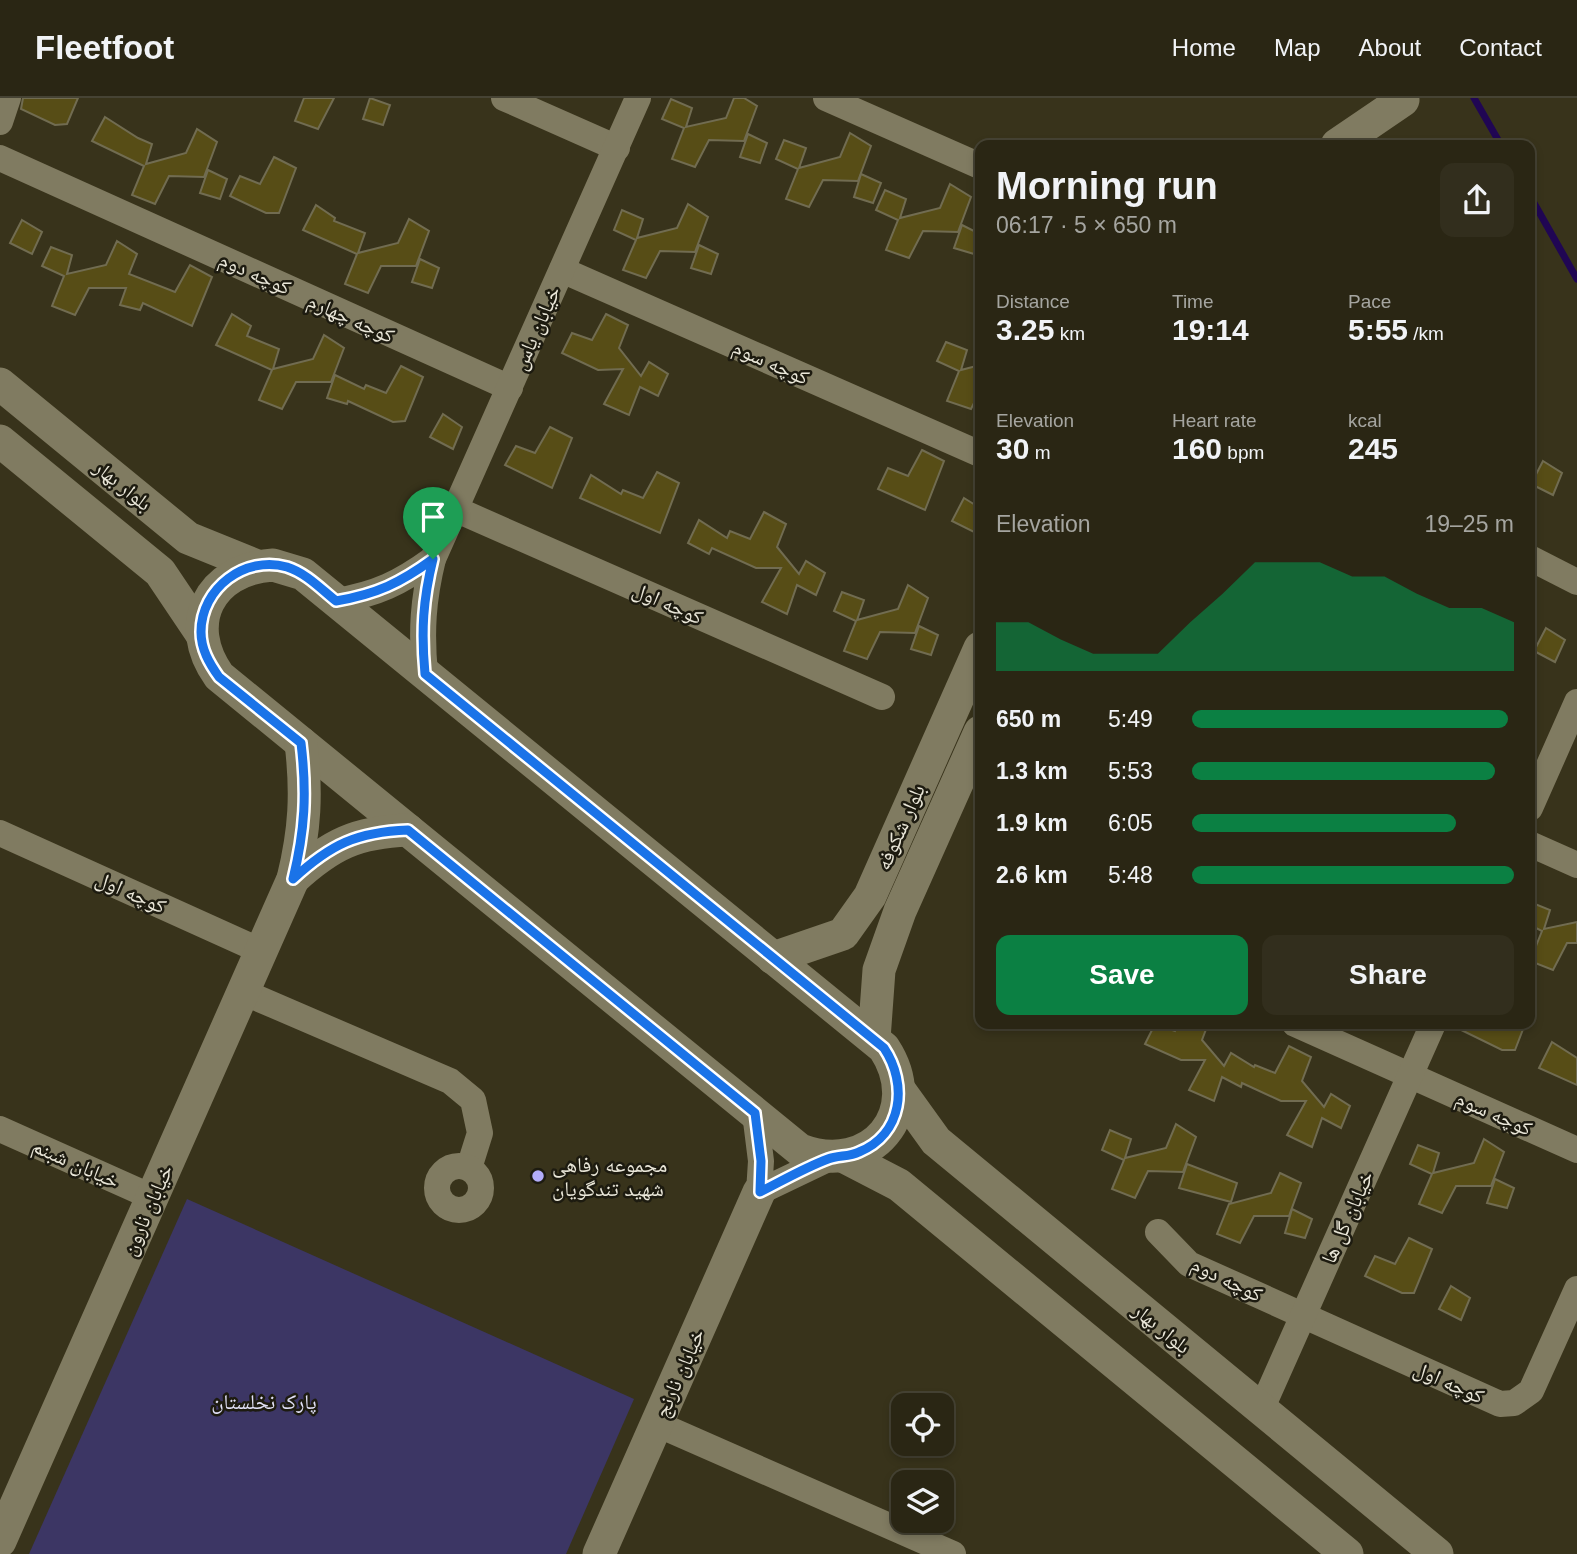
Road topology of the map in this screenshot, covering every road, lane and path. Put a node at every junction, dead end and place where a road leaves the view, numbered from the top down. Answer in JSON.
{"nodes":[{"id":1,"x":8,"y":98,"type":"edge"},
{"id":2,"x":504,"y":98,"type":"edge"},
{"id":3,"x":638,"y":98,"type":"edge"},
{"id":4,"x":825,"y":98,"type":"edge"},
{"id":5,"x":0,"y":122,"type":"edge"},
{"id":6,"x":1344,"y":140,"type":"edge"},
{"id":7,"x":1368,"y":140,"type":"edge"},
{"id":8,"x":617,"y":148,"type":"junction"},
{"id":9,"x":0,"y":160,"type":"edge"},
{"id":10,"x":975,"y":164,"type":"edge"},
{"id":11,"x":562,"y":270,"type":"junction"},
{"id":12,"x":0,"y":384,"type":"edge"},
{"id":13,"x":510,"y":388,"type":"junction"},
{"id":14,"x":0,"y":441,"type":"edge"},
{"id":15,"x":975,"y":452,"type":"edge"},
{"id":16,"x":455,"y":509,"type":"junction"},
{"id":17,"x":433,"y":559,"type":"junction"},
{"id":18,"x":1535,"y":560,"type":"edge"},
{"id":19,"x":257,"y":566,"type":"junction"},
{"id":20,"x":1577,"y":582,"type":"edge"},
{"id":21,"x":336,"y":601,"type":"junction"},
{"id":22,"x":201,"y":633,"type":"junction"},
{"id":23,"x":975,"y":659,"type":"edge"},
{"id":24,"x":425,"y":674,"type":"junction"},
{"id":25,"x":882,"y":697,"type":"dead end"},
{"id":26,"x":1577,"y":702,"type":"edge"},
{"id":27,"x":301,"y":743,"type":"junction"},
{"id":28,"x":975,"y":743,"type":"edge"},
{"id":29,"x":1535,"y":797,"type":"edge"},
{"id":30,"x":408,"y":830,"type":"junction"},
{"id":31,"x":0,"y":833,"type":"edge"},
{"id":32,"x":1535,"y":846,"type":"edge"},
{"id":33,"x":1577,"y":865,"type":"edge"},
{"id":34,"x":293,"y":879,"type":"junction"},
{"id":35,"x":261,"y":951,"type":"junction"},
{"id":36,"x":773,"y":958,"type":"junction"},
{"id":37,"x":243,"y":992,"type":"junction"},
{"id":38,"x":1305,"y":1029,"type":"edge"},
{"id":39,"x":1431,"y":1029,"type":"edge"},
{"id":40,"x":873,"y":1039,"type":"junction"},
{"id":41,"x":1410,"y":1076,"type":"junction"},
{"id":42,"x":900,"y":1091,"type":"junction"},
{"id":43,"x":755,"y":1113,"type":"junction"},
{"id":44,"x":0,"y":1129,"type":"edge"},
{"id":45,"x":1577,"y":1150,"type":"edge"},
{"id":46,"x":838,"y":1157,"type":"junction"},
{"id":47,"x":468,"y":1168,"type":"dead end"},
{"id":48,"x":760,"y":1192,"type":"junction"},
{"id":49,"x":152,"y":1197,"type":"junction"},
{"id":50,"x":1157,"y":1232,"type":"dead end"},
{"id":51,"x":1577,"y":1289,"type":"edge"},
{"id":52,"x":1303,"y":1316,"type":"junction"},
{"id":53,"x":1261,"y":1410,"type":"junction"},
{"id":54,"x":657,"y":1424,"type":"junction"},
{"id":55,"x":0,"y":1541,"type":"edge"},
{"id":56,"x":599,"y":1554,"type":"edge"},
{"id":57,"x":953,"y":1554,"type":"edge"},
{"id":58,"x":1347,"y":1554,"type":"edge"},
{"id":59,"x":1437,"y":1554,"type":"edge"}],
"edges":[{"from":1,"to":5,"type":"street"},
{"from":2,"to":8,"type":"street"},
{"from":3,"to":8,"type":"street","name":"خیابان یاس"},
{"from":4,"to":10,"type":"street"},
{"from":6,"to":7,"type":"street"},
{"from":8,"to":11,"type":"street","name":"خیابان یاس"},
{"from":9,"to":13,"type":"street","name":"کوچه چهارم"},
{"from":11,"to":13,"type":"street","name":"خیابان یاس"},
{"from":11,"to":15,"type":"street","name":"کوچه سوم"},
{"from":12,"to":19,"type":"street","name":"بلوار بهار"},
{"from":13,"to":16,"type":"street","name":"خیابان یاس"},
{"from":14,"to":22,"type":"street","name":"بلوار بهار"},
{"from":16,"to":17,"type":"street","name":"خیابان یاس"},
{"from":16,"to":25,"type":"street","name":"کوچه اول"},
{"from":17,"to":21,"type":"street"},
{"from":17,"to":24,"type":"street","name":"خیابان یاس"},
{"from":18,"to":20,"type":"street"},
{"from":19,"to":21,"type":"street"},
{"from":19,"to":22,"type":"street"},
{"from":21,"to":24,"type":"street"},
{"from":22,"to":27,"type":"street","name":"بلوار بهار"},
{"from":23,"to":36,"type":"street","name":"بلوار شکوفه"},
{"from":24,"to":36,"type":"street"},
{"from":26,"to":29,"type":"street"},
{"from":27,"to":30,"type":"street","name":"بلوار بهار"},
{"from":27,"to":34,"type":"street"},
{"from":28,"to":40,"type":"street","name":"بلوار شکوفه"},
{"from":30,"to":34,"type":"street"},
{"from":30,"to":43,"type":"street","name":"بلوار بهار"},
{"from":31,"to":35,"type":"street","name":"کوچه اول"},
{"from":32,"to":33,"type":"street"},
{"from":34,"to":35,"type":"street","name":"خیابان نارون"},
{"from":35,"to":37,"type":"street","name":"خیابان نارون"},
{"from":36,"to":40,"type":"street"},
{"from":37,"to":47,"type":"street"},
{"from":37,"to":49,"type":"street","name":"خیابان نارون"},
{"from":38,"to":41,"type":"street"},
{"from":39,"to":41,"type":"street","name":"خیابان گل ها"},
{"from":40,"to":42,"type":"street"},
{"from":41,"to":45,"type":"street","name":"کوچه سوم"},
{"from":41,"to":52,"type":"street","name":"خیابان گل ها"},
{"from":42,"to":46,"type":"street"},
{"from":42,"to":53,"type":"street","name":"بلوار بهار"},
{"from":43,"to":46,"type":"street","name":"بلوار بهار"},
{"from":43,"to":48,"type":"street"},
{"from":44,"to":49,"type":"street","name":"خیابان شبنم"},
{"from":46,"to":48,"type":"street"},
{"from":46,"to":58,"type":"street"},
{"from":48,"to":54,"type":"street","name":"خیابان نارنج"},
{"from":49,"to":55,"type":"street","name":"خیابان نارون"},
{"from":50,"to":52,"type":"street","name":"کوچه دوم"},
{"from":51,"to":52,"type":"street","name":"کوچه اول"},
{"from":52,"to":53,"type":"street","name":"خیابان گل ها"},
{"from":53,"to":59,"type":"street","name":"بلوار بهار"},
{"from":54,"to":56,"type":"street","name":"خیابان نارنج"},
{"from":54,"to":57,"type":"street"}]}
